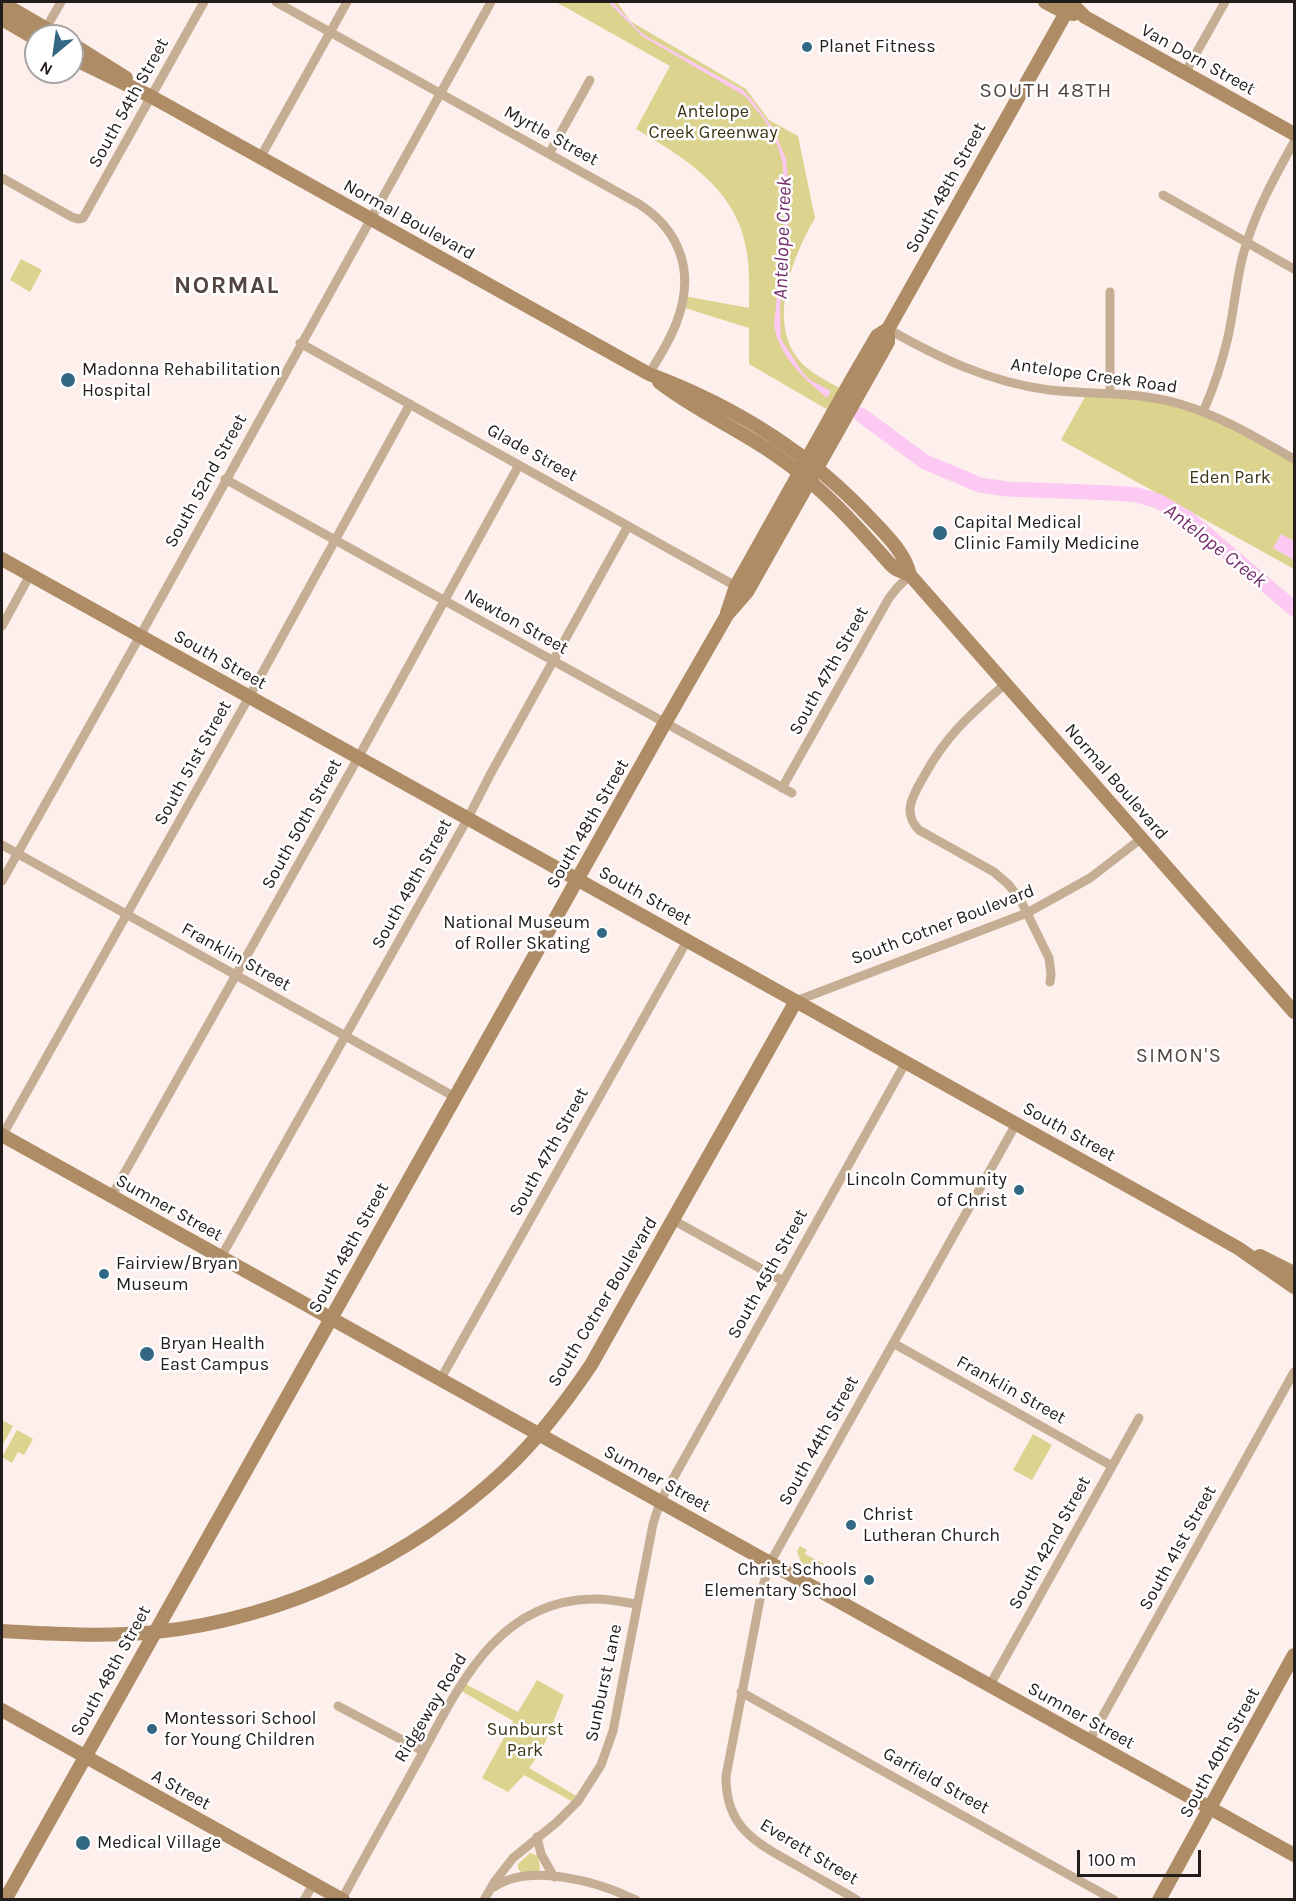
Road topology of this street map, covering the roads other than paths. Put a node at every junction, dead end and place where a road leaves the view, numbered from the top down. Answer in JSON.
{"nodes":[{"id":1,"x":61,"y":2,"type":"edge"},
{"id":2,"x":204,"y":2,"type":"edge"},
{"id":3,"x":276,"y":2,"type":"edge"},
{"id":4,"x":347,"y":2,"type":"edge"},
{"id":5,"x":490,"y":2,"type":"edge"},
{"id":6,"x":1045,"y":2,"type":"edge"},
{"id":7,"x":1225,"y":2,"type":"edge"},
{"id":8,"x":2,"y":3,"type":"edge"},
{"id":9,"x":1070,"y":5,"type":"edge"},
{"id":10,"x":2,"y":20,"type":"edge"},
{"id":11,"x":39,"y":24,"type":"edge"},
{"id":12,"x":48,"y":24,"type":"edge"},
{"id":13,"x":24,"y":32,"type":"edge"},
{"id":14,"x":330,"y":32,"type":"junction"},
{"id":15,"x":84,"y":52,"type":"edge"},
{"id":16,"x":84,"y":64,"type":"edge"},
{"id":17,"x":1185,"y":73,"type":"junction"},
{"id":18,"x":590,"y":80,"type":"dead end"},
{"id":19,"x":440,"y":93,"type":"junction"},
{"id":20,"x":152,"y":97,"type":"junction"},
{"id":21,"x":1294,"y":134,"type":"edge"},
{"id":22,"x":1294,"y":142,"type":"edge"},
{"id":23,"x":549,"y":154,"type":"junction"},
{"id":24,"x":260,"y":158,"type":"junction"},
{"id":25,"x":2,"y":178,"type":"edge"},
{"id":26,"x":1163,"y":195,"type":"dead end"},
{"id":27,"x":370,"y":219,"type":"junction"},
{"id":28,"x":1247,"y":242,"type":"junction"},
{"id":29,"x":1294,"y":269,"type":"edge"},
{"id":30,"x":1110,"y":291,"type":"dead end"},
{"id":31,"x":888,"y":329,"type":"junction"},
{"id":32,"x":300,"y":343,"type":"junction"},
{"id":33,"x":649,"y":374,"type":"junction"},
{"id":34,"x":1110,"y":393,"type":"junction"},
{"id":35,"x":410,"y":404,"type":"junction"},
{"id":36,"x":1203,"y":412,"type":"junction"},
{"id":37,"x":1294,"y":459,"type":"edge"},
{"id":38,"x":812,"y":463,"type":"junction"},
{"id":39,"x":519,"y":465,"type":"junction"},
{"id":40,"x":805,"y":476,"type":"junction"},
{"id":41,"x":225,"y":479,"type":"junction"},
{"id":42,"x":628,"y":526,"type":"junction"},
{"id":43,"x":334,"y":540,"type":"junction"},
{"id":44,"x":2,"y":559,"type":"edge"},
{"id":45,"x":30,"y":575,"type":"junction"},
{"id":46,"x":910,"y":575,"type":"junction"},
{"id":47,"x":742,"y":589,"type":"junction"},
{"id":48,"x":443,"y":601,"type":"junction"},
{"id":49,"x":2,"y":626,"type":"edge"},
{"id":50,"x":140,"y":636,"type":"junction"},
{"id":51,"x":553,"y":662,"type":"junction"},
{"id":52,"x":1006,"y":683,"type":"junction"},
{"id":53,"x":249,"y":697,"type":"junction"},
{"id":54,"x":665,"y":723,"type":"junction"},
{"id":55,"x":358,"y":758,"type":"junction"},
{"id":56,"x":782,"y":788,"type":"junction"},
{"id":57,"x":792,"y":793,"type":"dead end"},
{"id":58,"x":468,"y":818,"type":"junction"},
{"id":59,"x":1142,"y":838,"type":"junction"},
{"id":60,"x":2,"y":845,"type":"edge"},
{"id":61,"x":17,"y":854,"type":"junction"},
{"id":62,"x":577,"y":879,"type":"junction"},
{"id":63,"x":2,"y":881,"type":"edge"},
{"id":64,"x":1027,"y":913,"type":"junction"},
{"id":65,"x":126,"y":915,"type":"junction"},
{"id":66,"x":687,"y":941,"type":"junction"},
{"id":67,"x":236,"y":976,"type":"junction"},
{"id":68,"x":1050,"y":982,"type":"dead end"},
{"id":69,"x":796,"y":1001,"type":"junction"},
{"id":70,"x":1294,"y":1012,"type":"edge"},
{"id":71,"x":345,"y":1036,"type":"junction"},
{"id":72,"x":906,"y":1062,"type":"junction"},
{"id":73,"x":455,"y":1097,"type":"junction"},
{"id":74,"x":1016,"y":1124,"type":"junction"},
{"id":75,"x":2,"y":1136,"type":"edge"},
{"id":76,"x":111,"y":1197,"type":"junction"},
{"id":77,"x":673,"y":1220,"type":"junction"},
{"id":78,"x":1238,"y":1248,"type":"junction"},
{"id":79,"x":221,"y":1257,"type":"junction"},
{"id":80,"x":1294,"y":1273,"type":"edge"},
{"id":81,"x":783,"y":1281,"type":"junction"},
{"id":82,"x":1294,"y":1287,"type":"edge"},
{"id":83,"x":331,"y":1318,"type":"junction"},
{"id":84,"x":893,"y":1343,"type":"junction"},
{"id":85,"x":1294,"y":1372,"type":"edge"},
{"id":86,"x":440,"y":1380,"type":"junction"},
{"id":87,"x":1139,"y":1418,"type":"dead end"},
{"id":88,"x":538,"y":1434,"type":"junction"},
{"id":89,"x":1113,"y":1466,"type":"junction"},
{"id":90,"x":660,"y":1502,"type":"junction"},
{"id":91,"x":770,"y":1563,"type":"junction"},
{"id":92,"x":637,"y":1604,"type":"junction"},
{"id":93,"x":2,"y":1631,"type":"edge"},
{"id":94,"x":154,"y":1632,"type":"junction"},
{"id":95,"x":1294,"y":1655,"type":"edge"},
{"id":96,"x":990,"y":1685,"type":"junction"},
{"id":97,"x":741,"y":1692,"type":"junction"},
{"id":98,"x":338,"y":1706,"type":"dead end"},
{"id":99,"x":2,"y":1710,"type":"edge"},
{"id":100,"x":1089,"y":1741,"type":"junction"},
{"id":101,"x":423,"y":1752,"type":"junction"},
{"id":102,"x":84,"y":1756,"type":"junction"},
{"id":103,"x":728,"y":1801,"type":"joint"},
{"id":104,"x":1210,"y":1808,"type":"junction"},
{"id":105,"x":537,"y":1837,"type":"junction"},
{"id":106,"x":1294,"y":1855,"type":"edge"},
{"id":107,"x":554,"y":1877,"type":"junction"},
{"id":108,"x":314,"y":1883,"type":"junction"},
{"id":109,"x":486,"y":1897,"type":"edge"},
{"id":110,"x":5,"y":1899,"type":"edge"},
{"id":111,"x":304,"y":1899,"type":"edge"},
{"id":112,"x":342,"y":1899,"type":"edge"},
{"id":113,"x":636,"y":1899,"type":"edge"},
{"id":114,"x":857,"y":1899,"type":"edge"},
{"id":115,"x":1114,"y":1899,"type":"edge"},
{"id":116,"x":1159,"y":1899,"type":"edge"}],
"edges":[{"from":1,"to":12,"type":"street"},
{"from":2,"to":20,"type":"street","name":"South 54th Street"},
{"from":3,"to":14,"type":"street","name":"Myrtle Street"},
{"from":4,"to":14,"type":"street"},
{"from":5,"to":19,"type":"street","name":"South 52nd Street"},
{"from":6,"to":9,"type":"main road","name":"Van Dorn Street"},
{"from":7,"to":17,"type":"street"},
{"from":8,"to":11,"type":"main road"},
{"from":9,"to":17,"type":"main road","name":"Van Dorn Street"},
{"from":9,"to":31,"type":"main road","name":"South 48th Street"},
{"from":10,"to":13,"type":"main road"},
{"from":14,"to":19,"type":"street","name":"Myrtle Street"},
{"from":14,"to":24,"type":"street"},
{"from":15,"to":20,"type":"main road","name":"Normal Boulevard"},
{"from":16,"to":20,"type":"main road","name":"Normal Boulevard"},
{"from":17,"to":21,"type":"main road","name":"Van Dorn Street"},
{"from":18,"to":23,"type":"street"},
{"from":19,"to":23,"type":"street","name":"Myrtle Street"},
{"from":19,"to":27,"type":"street","name":"South 52nd Street"},
{"from":20,"to":24,"type":"main road","name":"Normal Boulevard"},
{"from":20,"to":25,"type":"street","name":"South 54th Street"},
{"from":22,"to":28,"type":"street"},
{"from":23,"to":33,"type":"street","name":"Myrtle Street"},
{"from":24,"to":27,"type":"main road","name":"Normal Boulevard"},
{"from":26,"to":28,"type":"street"},
{"from":27,"to":32,"type":"street","name":"South 52nd Street"},
{"from":27,"to":33,"type":"main road","name":"Normal Boulevard"},
{"from":28,"to":29,"type":"street"},
{"from":28,"to":36,"type":"street"},
{"from":30,"to":34,"type":"street"},
{"from":31,"to":34,"type":"street","name":"Antelope Creek Road"},
{"from":31,"to":38,"type":"main road","name":"South 48th Street"},
{"from":32,"to":35,"type":"street","name":"Glade Street"},
{"from":32,"to":41,"type":"street","name":"South 52nd Street"},
{"from":33,"to":38,"type":"main road","name":"Normal Boulevard"},
{"from":33,"to":40,"type":"main road","name":"Normal Boulevard"},
{"from":34,"to":36,"type":"street","name":"Antelope Creek Road"},
{"from":35,"to":39,"type":"street","name":"Glade Street"},
{"from":35,"to":43,"type":"street","name":"South 51st Street"},
{"from":36,"to":37,"type":"street","name":"Antelope Creek Road"},
{"from":38,"to":40,"type":"main road","name":"South 48th Street"},
{"from":38,"to":46,"type":"main road","name":"Normal Boulevard"},
{"from":39,"to":42,"type":"street","name":"Glade Street"},
{"from":39,"to":48,"type":"street","name":"South 50th Street"},
{"from":40,"to":46,"type":"main road","name":"Normal Boulevard"},
{"from":40,"to":47,"type":"main road","name":"South 48th Street"},
{"from":41,"to":43,"type":"street","name":"Newton Street"},
{"from":41,"to":50,"type":"street","name":"South 52nd Street"},
{"from":42,"to":47,"type":"street","name":"Glade Street"},
{"from":42,"to":51,"type":"street","name":"South 49th Street"},
{"from":43,"to":48,"type":"street","name":"Newton Street"},
{"from":43,"to":53,"type":"street","name":"South 51st Street"},
{"from":44,"to":45,"type":"main road","name":"South Street"},
{"from":45,"to":49,"type":"street"},
{"from":45,"to":50,"type":"main road","name":"South Street"},
{"from":46,"to":52,"type":"main road","name":"Normal Boulevard"},
{"from":46,"to":56,"type":"street","name":"South 47th Street"},
{"from":47,"to":54,"type":"main road","name":"South 48th Street"},
{"from":48,"to":51,"type":"street","name":"Newton Street"},
{"from":48,"to":55,"type":"street","name":"South 50th Street"},
{"from":50,"to":53,"type":"main road","name":"South Street"},
{"from":50,"to":61,"type":"street","name":"South 52nd Street"},
{"from":51,"to":54,"type":"street","name":"Newton Street"},
{"from":51,"to":58,"type":"street","name":"South 49th Street"},
{"from":52,"to":59,"type":"main road","name":"Normal Boulevard"},
{"from":52,"to":64,"type":"street"},
{"from":53,"to":55,"type":"main road","name":"South Street"},
{"from":53,"to":65,"type":"street","name":"South 51st Street"},
{"from":54,"to":56,"type":"street","name":"Newton Street"},
{"from":54,"to":62,"type":"main road","name":"South 48th Street"},
{"from":55,"to":58,"type":"main road","name":"South Street"},
{"from":55,"to":67,"type":"street","name":"South 50th Street"},
{"from":56,"to":57,"type":"street","name":"Newton Street"},
{"from":58,"to":62,"type":"main road","name":"South Street"},
{"from":58,"to":71,"type":"street","name":"South 49th Street"},
{"from":59,"to":64,"type":"street","name":"South Cotner Boulevard"},
{"from":59,"to":70,"type":"main road","name":"Normal Boulevard"},
{"from":60,"to":61,"type":"street","name":"Franklin Street"},
{"from":61,"to":63,"type":"street","name":"South 52nd Street"},
{"from":61,"to":65,"type":"street","name":"Franklin Street"},
{"from":62,"to":66,"type":"main road","name":"South Street"},
{"from":62,"to":73,"type":"main road","name":"South 48th Street"},
{"from":64,"to":68,"type":"street"},
{"from":64,"to":69,"type":"street","name":"South Cotner Boulevard"},
{"from":65,"to":67,"type":"street","name":"Franklin Street"},
{"from":65,"to":75,"type":"street","name":"South 51st Street"},
{"from":66,"to":69,"type":"main road","name":"South Street"},
{"from":66,"to":86,"type":"street","name":"South 47th Street"},
{"from":67,"to":71,"type":"street","name":"Franklin Street"},
{"from":67,"to":76,"type":"street","name":"South 50th Street"},
{"from":69,"to":72,"type":"main road","name":"South Street"},
{"from":69,"to":77,"type":"main road","name":"South Cotner Boulevard"},
{"from":71,"to":73,"type":"street","name":"Franklin Street"},
{"from":71,"to":79,"type":"street","name":"South 49th Street"},
{"from":72,"to":74,"type":"main road","name":"South Street"},
{"from":72,"to":81,"type":"street","name":"South 45th Street"},
{"from":73,"to":83,"type":"main road","name":"South 48th Street"},
{"from":74,"to":78,"type":"main road","name":"South Street"},
{"from":74,"to":84,"type":"street","name":"South 44th Street"},
{"from":75,"to":76,"type":"main road","name":"Sumner Street"},
{"from":76,"to":79,"type":"main road","name":"Sumner Street"},
{"from":77,"to":81,"type":"street"},
{"from":77,"to":88,"type":"main road","name":"South Cotner Boulevard"},
{"from":78,"to":80,"type":"main road","name":"South Street"},
{"from":78,"to":82,"type":"main road","name":"South Street"},
{"from":79,"to":83,"type":"main road","name":"Sumner Street"},
{"from":81,"to":90,"type":"street","name":"South 45th Street"},
{"from":83,"to":86,"type":"main road","name":"Sumner Street"},
{"from":83,"to":94,"type":"main road","name":"South 48th Street"},
{"from":84,"to":89,"type":"street","name":"Franklin Street"},
{"from":84,"to":91,"type":"street","name":"South 44th Street"},
{"from":85,"to":100,"type":"street","name":"South 41st Street"},
{"from":86,"to":88,"type":"main road","name":"Sumner Street"},
{"from":87,"to":89,"type":"street","name":"South 42nd Street"},
{"from":88,"to":90,"type":"main road","name":"Sumner Street"},
{"from":88,"to":94,"type":"main road","name":"South Cotner Boulevard"},
{"from":89,"to":96,"type":"street","name":"South 42nd Street"},
{"from":90,"to":91,"type":"main road","name":"Sumner Street"},
{"from":90,"to":92,"type":"street","name":"Sunburst Lane"},
{"from":91,"to":96,"type":"main road","name":"Sumner Street"},
{"from":91,"to":97,"type":"street","name":"South 44th Street"},
{"from":92,"to":101,"type":"street","name":"Ridgeway Road"},
{"from":92,"to":105,"type":"street","name":"Sunburst Lane"},
{"from":93,"to":94,"type":"main road","name":"South Cotner Boulevard"},
{"from":94,"to":102,"type":"main road","name":"South 48th Street"},
{"from":95,"to":104,"type":"main road","name":"South 40th Street"},
{"from":96,"to":100,"type":"main road","name":"Sumner Street"},
{"from":97,"to":103,"type":"street","name":"South 44th Street"},
{"from":97,"to":115,"type":"street","name":"Garfield Street"},
{"from":98,"to":101,"type":"street"},
{"from":99,"to":102,"type":"main road","name":"A Street"},
{"from":100,"to":104,"type":"main road","name":"Sumner Street"},
{"from":101,"to":112,"type":"street","name":"Ridgeway Road"},
{"from":102,"to":108,"type":"main road","name":"A Street"},
{"from":102,"to":110,"type":"main road","name":"South 48th Street"},
{"from":103,"to":114,"type":"street","name":"Everett Street"},
{"from":104,"to":106,"type":"main road","name":"Sumner Street"},
{"from":104,"to":116,"type":"main road","name":"South 40th Street"},
{"from":105,"to":107,"type":"street"},
{"from":105,"to":109,"type":"street","name":"Sunburst Lane"},
{"from":107,"to":109,"type":"street"},
{"from":107,"to":113,"type":"street"},
{"from":108,"to":111,"type":"street"},
{"from":108,"to":112,"type":"main road","name":"A Street"}]}
